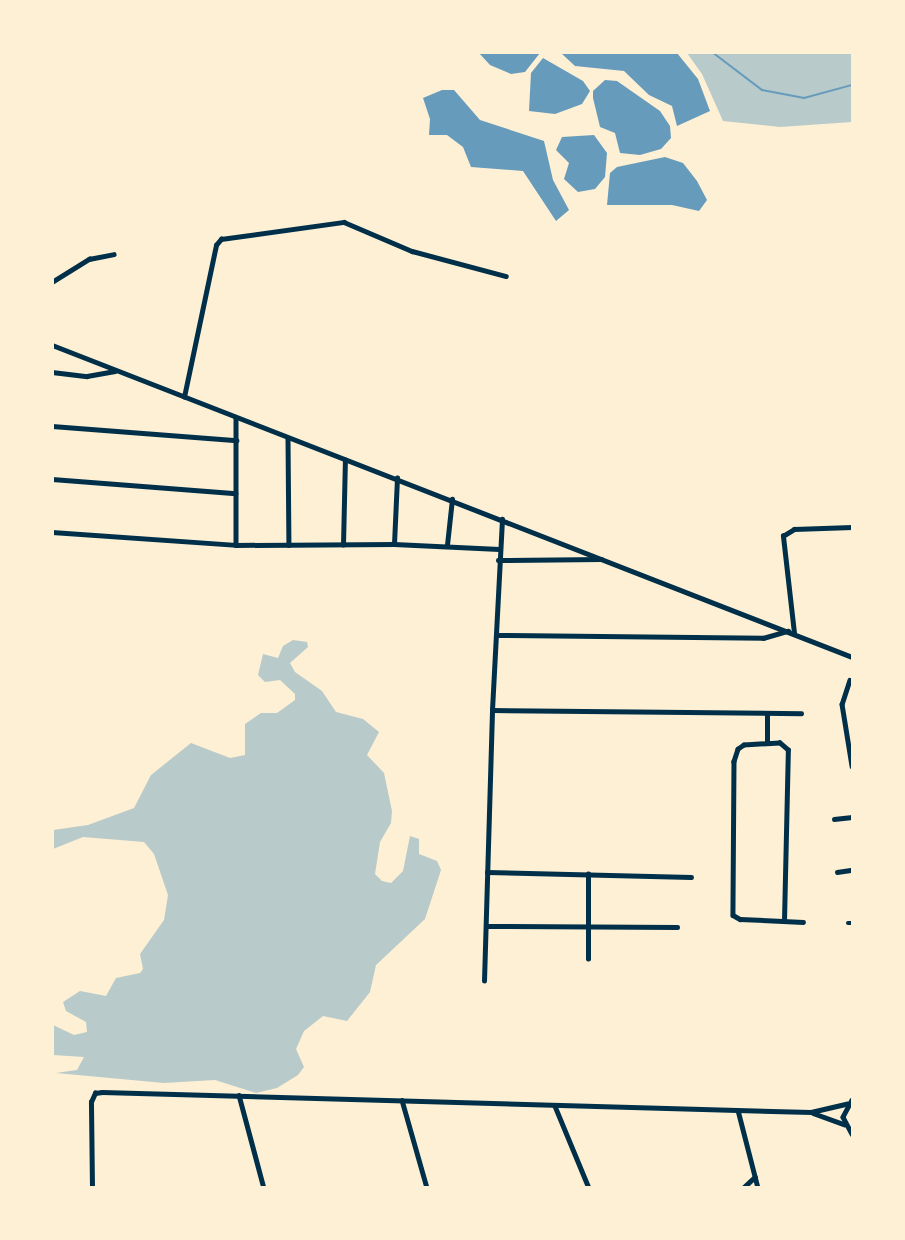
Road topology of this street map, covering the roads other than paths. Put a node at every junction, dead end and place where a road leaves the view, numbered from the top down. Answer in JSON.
{"nodes":[{"id":1,"x":114,"y":254,"type":"dead end"},
{"id":2,"x":506,"y":276,"type":"dead end"},
{"id":3,"x":52,"y":282,"type":"edge"},
{"id":4,"x":52,"y":345,"type":"edge"},
{"id":5,"x":115,"y":371,"type":"junction"},
{"id":6,"x":52,"y":372,"type":"edge"},
{"id":7,"x":184,"y":397,"type":"junction"},
{"id":8,"x":236,"y":418,"type":"junction"},
{"id":9,"x":52,"y":426,"type":"edge"},
{"id":10,"x":288,"y":438,"type":"junction"},
{"id":11,"x":236,"y":440,"type":"junction"},
{"id":12,"x":345,"y":460,"type":"junction"},
{"id":13,"x":397,"y":478,"type":"junction"},
{"id":14,"x":52,"y":479,"type":"edge"},
{"id":15,"x":236,"y":494,"type":"junction"},
{"id":16,"x":452,"y":499,"type":"junction"},
{"id":17,"x":502,"y":519,"type":"junction"},
{"id":18,"x":852,"y":527,"type":"edge"},
{"id":19,"x":52,"y":532,"type":"edge"},
{"id":20,"x":394,"y":544,"type":"junction"},
{"id":21,"x":236,"y":545,"type":"junction"},
{"id":22,"x":289,"y":545,"type":"junction"},
{"id":23,"x":343,"y":545,"type":"junction"},
{"id":24,"x":447,"y":545,"type":"junction"},
{"id":25,"x":499,"y":549,"type":"junction"},
{"id":26,"x":601,"y":559,"type":"junction"},
{"id":27,"x":498,"y":561,"type":"junction"},
{"id":28,"x":791,"y":632,"type":"junction"},
{"id":29,"x":498,"y":635,"type":"junction"},
{"id":30,"x":852,"y":657,"type":"edge"},
{"id":31,"x":850,"y":680,"type":"dead end"},
{"id":32,"x":492,"y":710,"type":"junction"},
{"id":33,"x":801,"y":713,"type":"dead end"},
{"id":34,"x":767,"y":715,"type":"junction"},
{"id":35,"x":767,"y":743,"type":"junction"},
{"id":36,"x":852,"y":766,"type":"edge"},
{"id":37,"x":852,"y":817,"type":"edge"},
{"id":38,"x":834,"y":819,"type":"dead end"},
{"id":39,"x":852,"y":870,"type":"edge"},
{"id":40,"x":487,"y":872,"type":"junction"},
{"id":41,"x":837,"y":872,"type":"dead end"},
{"id":42,"x":588,"y":874,"type":"junction"},
{"id":43,"x":691,"y":877,"type":"dead end"},
{"id":44,"x":784,"y":921,"type":"junction"},
{"id":45,"x":802,"y":922,"type":"dead end"},
{"id":46,"x":486,"y":926,"type":"junction"},
{"id":47,"x":586,"y":927,"type":"junction"},
{"id":48,"x":677,"y":927,"type":"dead end"},
{"id":49,"x":588,"y":959,"type":"dead end"},
{"id":50,"x":484,"y":981,"type":"dead end"},
{"id":51,"x":239,"y":1095,"type":"junction"},
{"id":52,"x":402,"y":1100,"type":"junction"},
{"id":53,"x":852,"y":1100,"type":"edge"},
{"id":54,"x":847,"y":1104,"type":"junction"},
{"id":55,"x":555,"y":1106,"type":"junction"},
{"id":56,"x":738,"y":1110,"type":"junction"},
{"id":57,"x":811,"y":1112,"type":"junction"},
{"id":58,"x":844,"y":1124,"type":"junction"},
{"id":59,"x":852,"y":1134,"type":"edge"},
{"id":60,"x":755,"y":1177,"type":"junction"},
{"id":61,"x":92,"y":1188,"type":"edge"},
{"id":62,"x":264,"y":1188,"type":"edge"},
{"id":63,"x":427,"y":1188,"type":"edge"},
{"id":64,"x":589,"y":1188,"type":"edge"},
{"id":65,"x":742,"y":1188,"type":"edge"},
{"id":66,"x":758,"y":1188,"type":"edge"}],
"edges":[{"from":1,"to":3,"type":"street"},
{"from":2,"to":7,"type":"street"},
{"from":4,"to":5,"type":"street"},
{"from":5,"to":6,"type":"street"},
{"from":5,"to":7,"type":"street"},
{"from":7,"to":8,"type":"street"},
{"from":8,"to":10,"type":"street"},
{"from":8,"to":11,"type":"street"},
{"from":9,"to":11,"type":"street"},
{"from":10,"to":12,"type":"street"},
{"from":10,"to":22,"type":"street"},
{"from":11,"to":15,"type":"street"},
{"from":12,"to":13,"type":"street"},
{"from":12,"to":23,"type":"street"},
{"from":13,"to":16,"type":"street"},
{"from":13,"to":20,"type":"street"},
{"from":14,"to":15,"type":"street"},
{"from":15,"to":21,"type":"street"},
{"from":16,"to":17,"type":"street"},
{"from":16,"to":24,"type":"street"},
{"from":17,"to":25,"type":"street"},
{"from":17,"to":26,"type":"street"},
{"from":18,"to":28,"type":"street"},
{"from":19,"to":21,"type":"street"},
{"from":20,"to":23,"type":"street"},
{"from":20,"to":24,"type":"street"},
{"from":21,"to":22,"type":"street"},
{"from":22,"to":23,"type":"street"},
{"from":24,"to":25,"type":"street"},
{"from":25,"to":27,"type":"street"},
{"from":26,"to":27,"type":"street"},
{"from":26,"to":28,"type":"street"},
{"from":27,"to":29,"type":"street"},
{"from":28,"to":29,"type":"street"},
{"from":28,"to":30,"type":"street"},
{"from":29,"to":32,"type":"street"},
{"from":31,"to":36,"type":"street"},
{"from":32,"to":34,"type":"street"},
{"from":32,"to":40,"type":"street"},
{"from":33,"to":34,"type":"street"},
{"from":34,"to":35,"type":"street"},
{"from":35,"to":44,"type":"street"},
{"from":35,"to":44,"type":"street"},
{"from":37,"to":38,"type":"street"},
{"from":39,"to":41,"type":"street"},
{"from":40,"to":42,"type":"street"},
{"from":40,"to":46,"type":"street"},
{"from":42,"to":43,"type":"street"},
{"from":42,"to":47,"type":"street"},
{"from":44,"to":45,"type":"street"},
{"from":46,"to":47,"type":"street"},
{"from":46,"to":50,"type":"street"},
{"from":47,"to":48,"type":"street"},
{"from":47,"to":49,"type":"street"},
{"from":51,"to":52,"type":"street"},
{"from":51,"to":61,"type":"street"},
{"from":51,"to":62,"type":"street"},
{"from":52,"to":55,"type":"street"},
{"from":52,"to":63,"type":"street"},
{"from":53,"to":54,"type":"street"},
{"from":54,"to":57,"type":"street"},
{"from":54,"to":58,"type":"street"},
{"from":55,"to":56,"type":"street"},
{"from":55,"to":64,"type":"street"},
{"from":56,"to":57,"type":"street"},
{"from":56,"to":60,"type":"street"},
{"from":57,"to":58,"type":"street"},
{"from":58,"to":59,"type":"street"},
{"from":60,"to":65,"type":"street"},
{"from":60,"to":66,"type":"street"}]}
